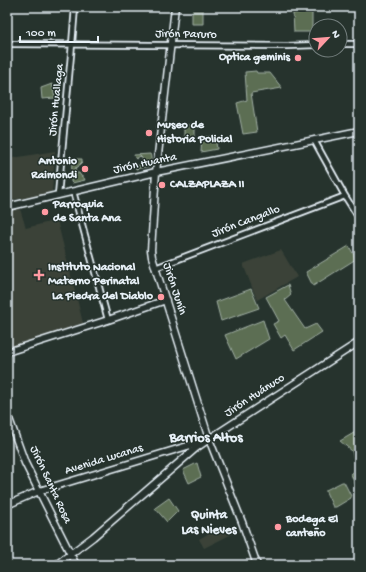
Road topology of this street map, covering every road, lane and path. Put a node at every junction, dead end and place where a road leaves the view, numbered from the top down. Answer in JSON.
{"nodes":[{"id":1,"x":75,"y":7,"type":"edge"},
{"id":2,"x":175,"y":7,"type":"edge"},
{"id":3,"x":7,"y":44,"type":"edge"},
{"id":4,"x":72,"y":44,"type":"junction"},
{"id":5,"x":348,"y":44,"type":"edge"},
{"id":6,"x":359,"y":44,"type":"edge"},
{"id":7,"x":171,"y":45,"type":"junction"},
{"id":8,"x":308,"y":45,"type":"edge"},
{"id":9,"x":359,"y":131,"type":"edge"},
{"id":10,"x":314,"y":140,"type":"junction"},
{"id":11,"x":156,"y":172,"type":"junction"},
{"id":12,"x":73,"y":191,"type":"junction"},
{"id":13,"x":58,"y":195,"type":"junction"},
{"id":14,"x":345,"y":196,"type":"junction"},
{"id":15,"x":7,"y":207,"type":"edge"},
{"id":16,"x":359,"y":218,"type":"edge"},
{"id":17,"x":155,"y":268,"type":"junction"},
{"id":18,"x":166,"y":300,"type":"junction"},
{"id":19,"x":108,"y":320,"type":"junction"},
{"id":20,"x":359,"y":342,"type":"edge"},
{"id":21,"x":7,"y":352,"type":"edge"},
{"id":22,"x":7,"y":413,"type":"edge"},
{"id":23,"x":209,"y":439,"type":"junction"},
{"id":24,"x":39,"y":491,"type":"junction"},
{"id":25,"x":7,"y":505,"type":"edge"},
{"id":26,"x":71,"y":555,"type":"junction"},
{"id":27,"x":56,"y":565,"type":"edge"},
{"id":28,"x":76,"y":565,"type":"edge"},
{"id":29,"x":257,"y":565,"type":"edge"}],
"edges":[{"from":1,"to":4,"type":"street","name":"Jirón Huallaga"},
{"from":2,"to":7,"type":"street","name":"Jirón Junín"},
{"from":3,"to":4,"type":"street","name":"Jirón Paruro"},
{"from":4,"to":7,"type":"street","name":"Jirón Paruro"},
{"from":4,"to":13,"type":"street","name":"Jirón Huallaga"},
{"from":5,"to":6,"type":"street"},
{"from":7,"to":8,"type":"street","name":"Jirón Paruro"},
{"from":7,"to":11,"type":"street","name":"Jirón Junín"},
{"from":9,"to":10,"type":"street","name":"Jirón Huanta"},
{"from":10,"to":11,"type":"street","name":"Jirón Huanta"},
{"from":10,"to":14,"type":"street"},
{"from":11,"to":12,"type":"street","name":"Jirón Huanta"},
{"from":11,"to":17,"type":"street","name":"Jirón Junín"},
{"from":12,"to":13,"type":"street","name":"Jirón Huanta"},
{"from":12,"to":19,"type":"street"},
{"from":13,"to":15,"type":"street","name":"Jirón Huanta"},
{"from":14,"to":16,"type":"street"},
{"from":14,"to":17,"type":"street","name":"Jirón Cangallo"},
{"from":17,"to":18,"type":"street","name":"Jirón Junín"},
{"from":18,"to":19,"type":"street"},
{"from":18,"to":23,"type":"street","name":"Jirón Junín"},
{"from":19,"to":21,"type":"street"},
{"from":20,"to":23,"type":"street","name":"Jirón Huánuco"},
{"from":22,"to":24,"type":"street","name":"Jirón Santa Rosa"},
{"from":23,"to":24,"type":"street","name":"Avenida Lucanas"},
{"from":23,"to":26,"type":"street","name":"Jirón Huánuco"},
{"from":23,"to":29,"type":"street","name":"Jirón Junín"},
{"from":24,"to":25,"type":"street","name":"Avenida Lucanas"},
{"from":24,"to":26,"type":"street","name":"Jirón Santa Rosa"},
{"from":26,"to":27,"type":"street","name":"Jirón Huánuco"},
{"from":26,"to":28,"type":"street","name":"Jirón Santa Rosa"}]}
